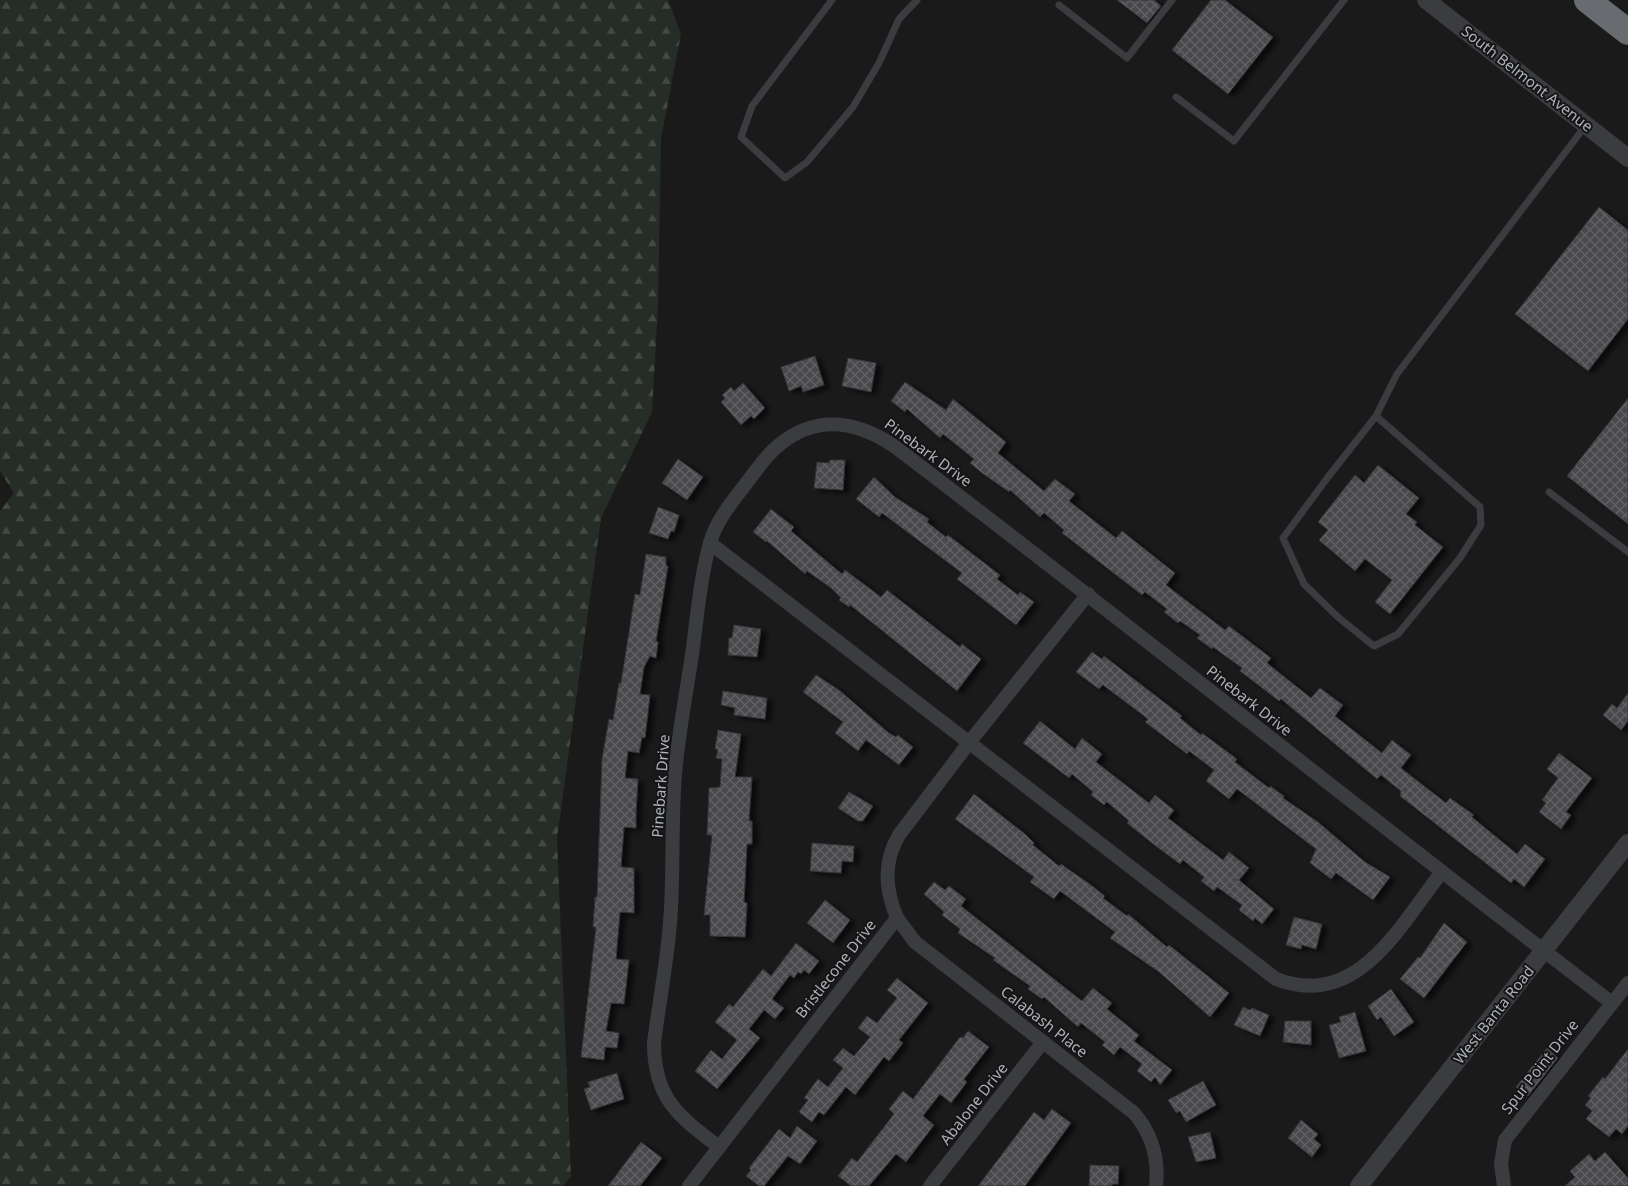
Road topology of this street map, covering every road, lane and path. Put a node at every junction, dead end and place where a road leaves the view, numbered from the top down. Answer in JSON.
{"nodes":[{"id":1,"x":832,"y":0,"type":"edge"},
{"id":2,"x":917,"y":0,"type":"edge"},
{"id":3,"x":1172,"y":0,"type":"edge"},
{"id":4,"x":1344,"y":0,"type":"edge"},
{"id":5,"x":1426,"y":0,"type":"edge"},
{"id":6,"x":1587,"y":0,"type":"edge"},
{"id":7,"x":1059,"y":4,"type":"dead end"},
{"id":8,"x":1628,"y":32,"type":"edge"},
{"id":9,"x":1176,"y":97,"type":"dead end"},
{"id":10,"x":1586,"y":125,"type":"junction"},
{"id":11,"x":1628,"y":158,"type":"edge"},
{"id":12,"x":1376,"y":416,"type":"junction"},
{"id":13,"x":1549,"y":492,"type":"dead end"},
{"id":14,"x":710,"y":544,"type":"junction"},
{"id":15,"x":1628,"y":552,"type":"edge"},
{"id":16,"x":1088,"y":594,"type":"junction"},
{"id":17,"x":968,"y":744,"type":"junction"},
{"id":18,"x":1628,"y":843,"type":"edge"},
{"id":19,"x":1441,"y":873,"type":"junction"},
{"id":20,"x":897,"y":918,"type":"junction"},
{"id":21,"x":1544,"y":951,"type":"junction"},
{"id":22,"x":1628,"y":983,"type":"edge"},
{"id":23,"x":1612,"y":1003,"type":"junction"},
{"id":24,"x":1043,"y":1042,"type":"junction"},
{"id":25,"x":719,"y":1147,"type":"junction"},
{"id":26,"x":1504,"y":1183,"type":"edge"},
{"id":27,"x":689,"y":1186,"type":"edge"},
{"id":28,"x":930,"y":1186,"type":"edge"},
{"id":29,"x":1156,"y":1186,"type":"edge"},
{"id":30,"x":1359,"y":1186,"type":"edge"}],
"edges":[{"from":1,"to":2,"type":"lane"},
{"from":3,"to":7,"type":"lane"},
{"from":4,"to":9,"type":"lane"},
{"from":5,"to":10,"type":"street","name":"South Belmont Avenue"},
{"from":6,"to":8,"type":"highway"},
{"from":10,"to":11,"type":"street","name":"South Belmont Avenue"},
{"from":10,"to":12,"type":"lane"},
{"from":12,"to":12,"type":"lane"},
{"from":13,"to":15,"type":"lane"},
{"from":14,"to":16,"type":"street","name":"Pinebark Drive"},
{"from":14,"to":17,"type":"street"},
{"from":14,"to":25,"type":"street","name":"Pinebark Drive"},
{"from":16,"to":17,"type":"street","name":"Bristlecone Drive"},
{"from":16,"to":19,"type":"street","name":"Pinebark Drive"},
{"from":17,"to":19,"type":"street"},
{"from":17,"to":20,"type":"street","name":"Bristlecone Drive"},
{"from":18,"to":21,"type":"street","name":"West Banta Road"},
{"from":19,"to":21,"type":"street","name":"Pinebark Drive"},
{"from":20,"to":24,"type":"street","name":"Calabash Place"},
{"from":20,"to":25,"type":"street","name":"Bristlecone Drive"},
{"from":21,"to":23,"type":"street","name":"Pinebark Drive"},
{"from":21,"to":30,"type":"street","name":"West Banta Road"},
{"from":22,"to":23,"type":"street","name":"Spur Point Drive"},
{"from":23,"to":26,"type":"street","name":"Spur Point Drive"},
{"from":24,"to":28,"type":"street","name":"Abalone Drive"},
{"from":24,"to":29,"type":"street","name":"Calabash Place"},
{"from":25,"to":27,"type":"street","name":"Bristlecone Drive"}]}
